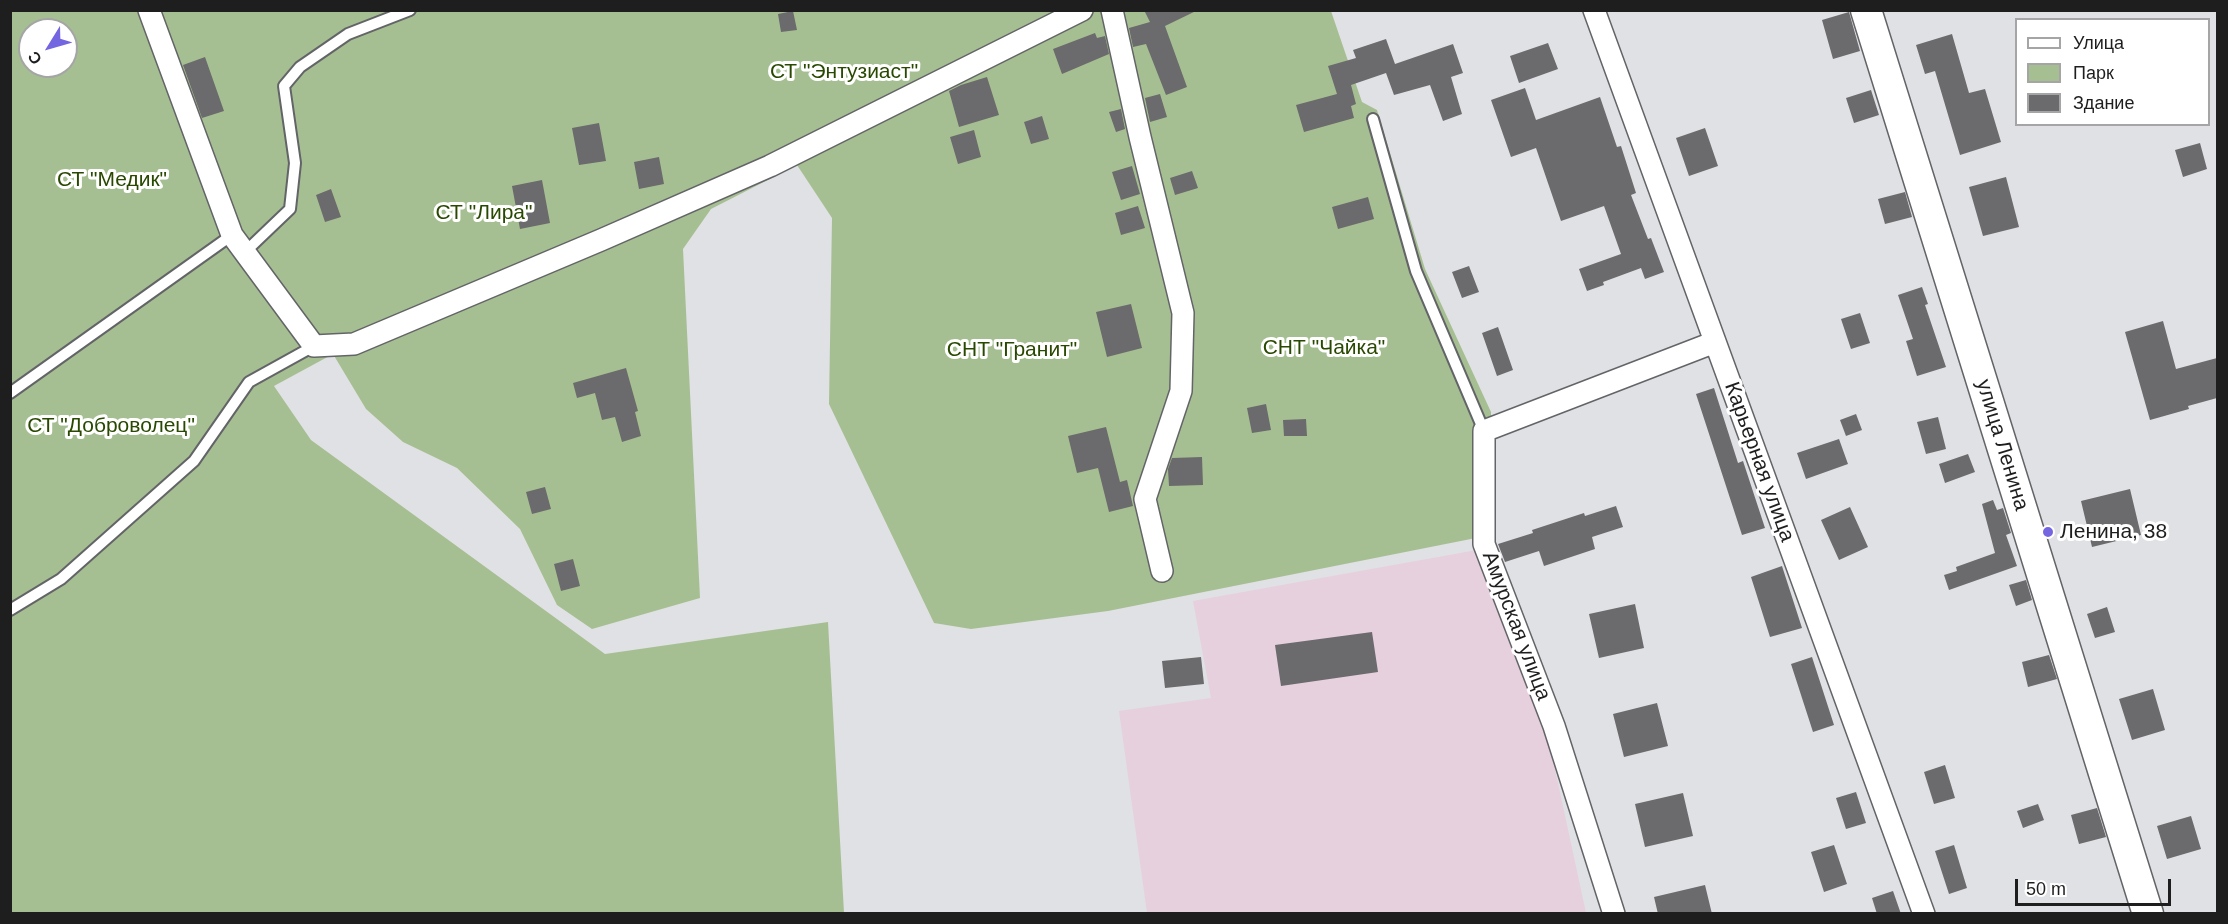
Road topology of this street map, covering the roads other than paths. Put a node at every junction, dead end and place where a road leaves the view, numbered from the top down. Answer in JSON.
{"nodes":[{"id":1,"x":148,"y":10,"type":"edge"},
{"id":2,"x":410,"y":10,"type":"edge"},
{"id":3,"x":1082,"y":10,"type":"edge"},
{"id":4,"x":1112,"y":10,"type":"edge"},
{"id":5,"x":1594,"y":10,"type":"edge"},
{"id":6,"x":1866,"y":10,"type":"edge"},
{"id":7,"x":1373,"y":119,"type":"dead end"},
{"id":8,"x":238,"y":244,"type":"junction"},
{"id":9,"x":1715,"y":342,"type":"junction"},
{"id":10,"x":314,"y":346,"type":"junction"},
{"id":11,"x":10,"y":393,"type":"edge"},
{"id":12,"x":1484,"y":431,"type":"junction"},
{"id":13,"x":1162,"y":571,"type":"dead end"},
{"id":14,"x":10,"y":610,"type":"edge"},
{"id":15,"x":1614,"y":914,"type":"edge"},
{"id":16,"x":1924,"y":914,"type":"edge"},
{"id":17,"x":2148,"y":914,"type":"edge"}],
"edges":[{"from":1,"to":8,"type":"street"},
{"from":2,"to":8,"type":"lane"},
{"from":3,"to":10,"type":"street"},
{"from":4,"to":13,"type":"street"},
{"from":5,"to":9,"type":"street","name":"Карьерная улица"},
{"from":6,"to":17,"type":"street","name":"улица Ленина"},
{"from":7,"to":12,"type":"lane"},
{"from":8,"to":10,"type":"street"},
{"from":8,"to":11,"type":"lane"},
{"from":9,"to":12,"type":"street"},
{"from":9,"to":16,"type":"street","name":"Карьерная улица"},
{"from":10,"to":14,"type":"lane"},
{"from":12,"to":15,"type":"street","name":"Амурская улица"}]}
